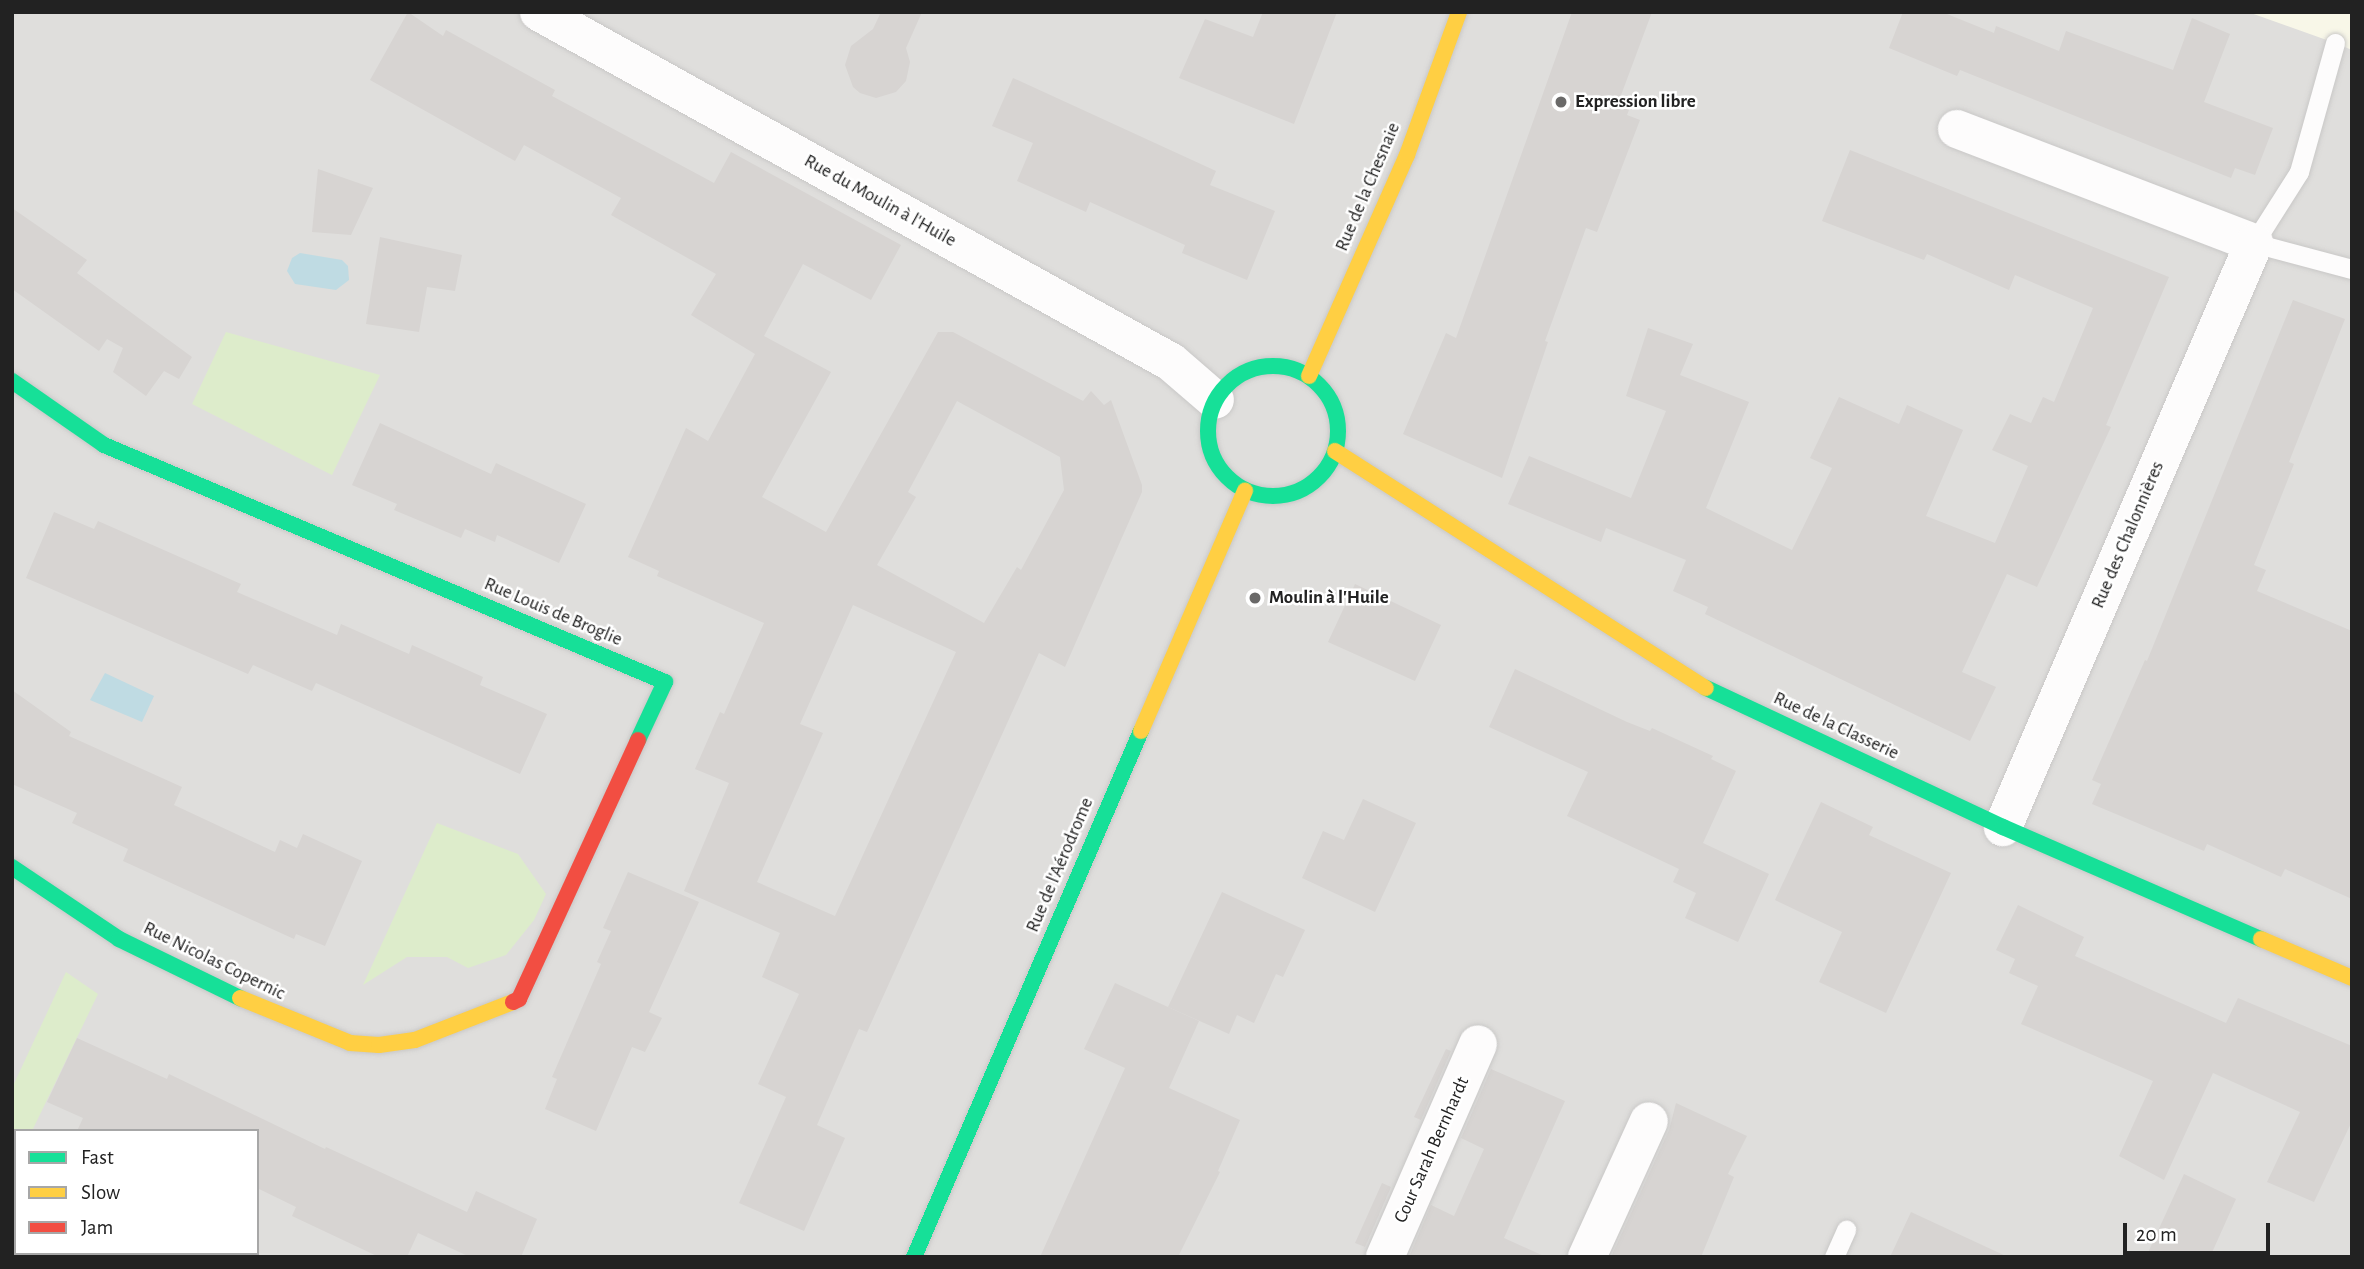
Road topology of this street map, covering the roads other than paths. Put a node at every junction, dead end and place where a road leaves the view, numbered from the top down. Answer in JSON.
{"nodes":[{"id":1,"x":539,"y":12,"type":"edge"},
{"id":2,"x":1460,"y":12,"type":"edge"},
{"id":3,"x":2335,"y":43,"type":"dead end"},
{"id":4,"x":1957,"y":129,"type":"dead end"},
{"id":5,"x":2254,"y":243,"type":"junction"},
{"id":6,"x":2352,"y":268,"type":"edge"},
{"id":7,"x":1309,"y":376,"type":"junction"},
{"id":8,"x":12,"y":381,"type":"edge"},
{"id":9,"x":1214,"y":400,"type":"junction"},
{"id":10,"x":1335,"y":451,"type":"junction"},
{"id":11,"x":1245,"y":491,"type":"junction"},
{"id":12,"x":2003,"y":827,"type":"junction"},
{"id":13,"x":12,"y":867,"type":"edge"},
{"id":14,"x":2352,"y":978,"type":"edge"},
{"id":15,"x":415,"y":1040,"type":"joint"},
{"id":16,"x":1478,"y":1044,"type":"dead end"},
{"id":17,"x":1649,"y":1121,"type":"dead end"},
{"id":18,"x":1846,"y":1230,"type":"dead end"},
{"id":19,"x":914,"y":1257,"type":"edge"},
{"id":20,"x":1385,"y":1257,"type":"edge"},
{"id":21,"x":1587,"y":1257,"type":"edge"},
{"id":22,"x":1834,"y":1257,"type":"edge"}],
"edges":[{"from":1,"to":9,"type":"street","name":"Rue du Moulin à l'Huile"},
{"from":2,"to":7,"type":"street","name":"Rue de la Chesnaie"},
{"from":3,"to":5,"type":"lane"},
{"from":4,"to":5,"type":"street"},
{"from":5,"to":6,"type":"lane"},
{"from":5,"to":12,"type":"street","name":"Rue des Chalonnières"},
{"from":7,"to":9,"type":"street"},
{"from":7,"to":10,"type":"street"},
{"from":8,"to":15,"type":"street","name":"Rue Louis de Broglie"},
{"from":9,"to":11,"type":"street"},
{"from":10,"to":11,"type":"street"},
{"from":10,"to":12,"type":"street","name":"Rue de la Classerie"},
{"from":11,"to":19,"type":"street","name":"Rue de l'Aérodrome"},
{"from":12,"to":14,"type":"street","name":"Rue de la Classerie"},
{"from":13,"to":15,"type":"street","name":"Rue Nicolas Copernic"},
{"from":16,"to":20,"type":"street","name":"Cour Sarah Bernhardt"},
{"from":17,"to":21,"type":"street"},
{"from":18,"to":22,"type":"lane"}]}
